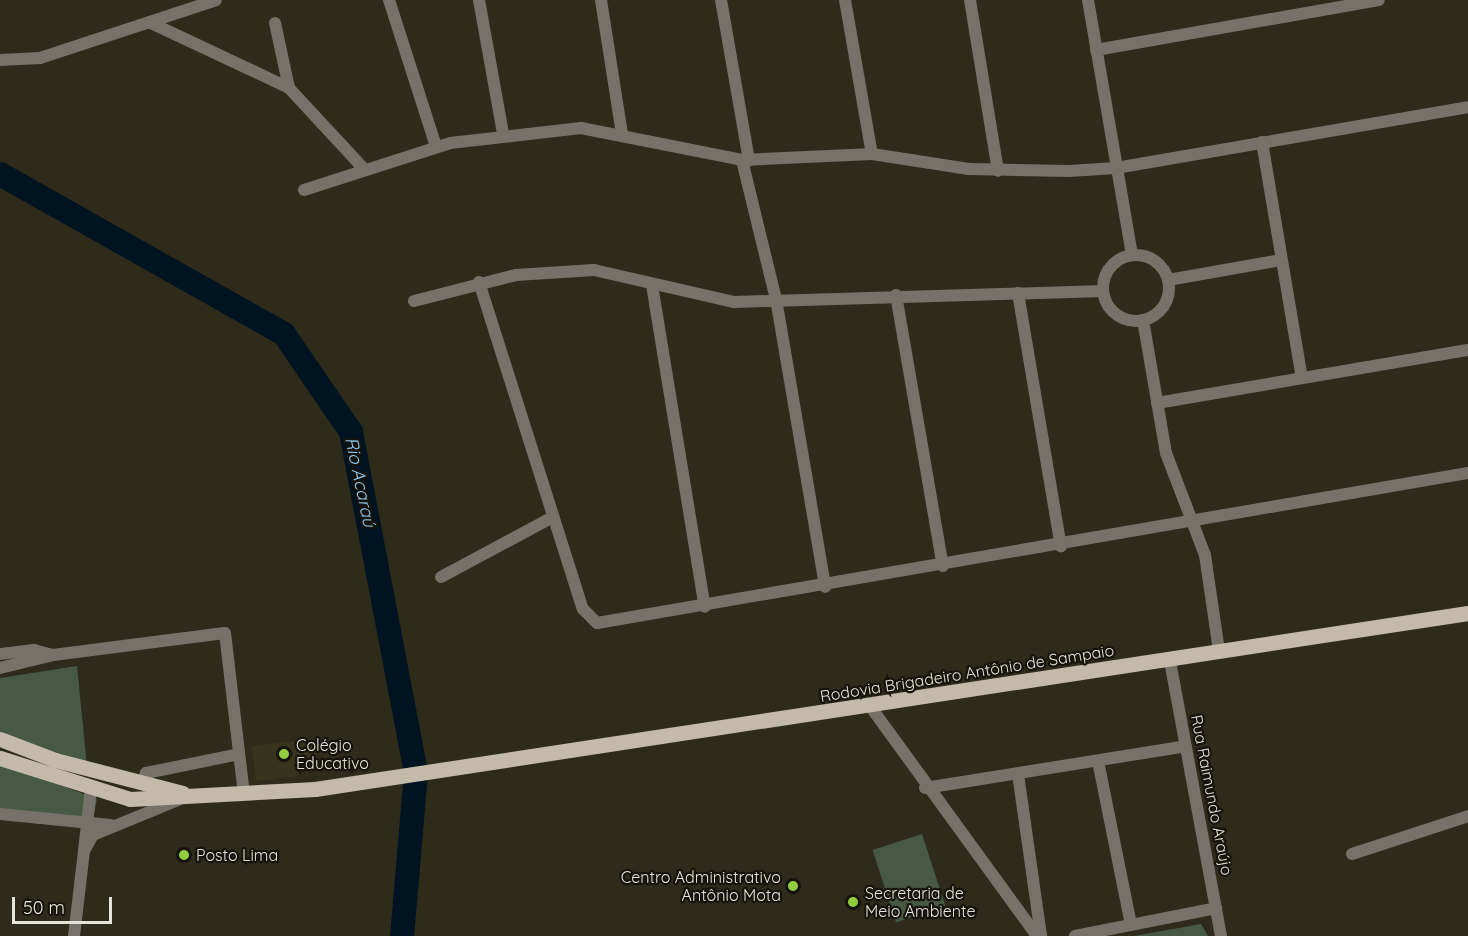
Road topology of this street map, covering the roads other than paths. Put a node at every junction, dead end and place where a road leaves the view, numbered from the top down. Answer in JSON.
{"nodes":[{"id":1,"x":216,"y":0,"type":"edge"},
{"id":2,"x":389,"y":0,"type":"edge"},
{"id":3,"x":479,"y":0,"type":"edge"},
{"id":4,"x":601,"y":0,"type":"edge"},
{"id":5,"x":721,"y":0,"type":"edge"},
{"id":6,"x":845,"y":0,"type":"edge"},
{"id":7,"x":970,"y":0,"type":"edge"},
{"id":8,"x":1088,"y":0,"type":"edge"},
{"id":9,"x":1379,"y":0,"type":"edge"},
{"id":10,"x":275,"y":23,"type":"dead end"},
{"id":11,"x":150,"y":24,"type":"junction"},
{"id":12,"x":1096,"y":51,"type":"junction"},
{"id":13,"x":0,"y":60,"type":"edge"},
{"id":14,"x":289,"y":88,"type":"junction"},
{"id":15,"x":1468,"y":107,"type":"edge"},
{"id":16,"x":503,"y":134,"type":"junction"},
{"id":17,"x":622,"y":134,"type":"junction"},
{"id":18,"x":1262,"y":142,"type":"junction"},
{"id":19,"x":436,"y":146,"type":"junction"},
{"id":20,"x":872,"y":154,"type":"junction"},
{"id":21,"x":746,"y":161,"type":"junction"},
{"id":22,"x":1116,"y":168,"type":"junction"},
{"id":23,"x":365,"y":170,"type":"junction"},
{"id":24,"x":998,"y":171,"type":"junction"},
{"id":25,"x":304,"y":190,"type":"dead end"},
{"id":26,"x":1132,"y":254,"type":"junction"},
{"id":27,"x":1281,"y":260,"type":"junction"},
{"id":28,"x":1168,"y":279,"type":"junction"},
{"id":29,"x":479,"y":282,"type":"junction"},
{"id":30,"x":652,"y":285,"type":"junction"},
{"id":31,"x":1103,"y":291,"type":"junction"},
{"id":32,"x":1018,"y":293,"type":"junction"},
{"id":33,"x":896,"y":296,"type":"junction"},
{"id":34,"x":776,"y":299,"type":"junction"},
{"id":35,"x":414,"y":301,"type":"dead end"},
{"id":36,"x":1143,"y":321,"type":"junction"},
{"id":37,"x":1468,"y":350,"type":"edge"},
{"id":38,"x":1302,"y":378,"type":"junction"},
{"id":39,"x":1157,"y":404,"type":"junction"},
{"id":40,"x":1468,"y":473,"type":"edge"},
{"id":41,"x":554,"y":517,"type":"junction"},
{"id":42,"x":1194,"y":522,"type":"junction"},
{"id":43,"x":1061,"y":546,"type":"junction"},
{"id":44,"x":942,"y":566,"type":"junction"},
{"id":45,"x":441,"y":577,"type":"dead end"},
{"id":46,"x":825,"y":586,"type":"junction"},
{"id":47,"x":705,"y":607,"type":"junction"},
{"id":48,"x":1468,"y":613,"type":"edge"},
{"id":49,"x":1219,"y":651,"type":"junction"},
{"id":50,"x":0,"y":654,"type":"edge"},
{"id":51,"x":53,"y":655,"type":"junction"},
{"id":52,"x":1170,"y":661,"type":"junction"},
{"id":53,"x":0,"y":668,"type":"edge"},
{"id":54,"x":870,"y":706,"type":"junction"},
{"id":55,"x":0,"y":738,"type":"edge"},
{"id":56,"x":1186,"y":746,"type":"junction"},
{"id":57,"x":239,"y":754,"type":"junction"},
{"id":58,"x":0,"y":758,"type":"edge"},
{"id":59,"x":1098,"y":761,"type":"junction"},
{"id":60,"x":1018,"y":774,"type":"junction"},
{"id":61,"x":142,"y":783,"type":"junction"},
{"id":62,"x":91,"y":788,"type":"junction"},
{"id":63,"x":925,"y":788,"type":"junction"},
{"id":64,"x":244,"y":794,"type":"junction"},
{"id":65,"x":192,"y":795,"type":"junction"},
{"id":66,"x":0,"y":814,"type":"edge"},
{"id":67,"x":1468,"y":816,"type":"edge"},
{"id":68,"x":87,"y":822,"type":"junction"},
{"id":69,"x":110,"y":825,"type":"junction"},
{"id":70,"x":84,"y":851,"type":"junction"},
{"id":71,"x":1352,"y":854,"type":"dead end"},
{"id":72,"x":1216,"y":908,"type":"junction"},
{"id":73,"x":1131,"y":925,"type":"junction"},
{"id":74,"x":74,"y":936,"type":"edge"},
{"id":75,"x":1039,"y":936,"type":"edge"},
{"id":76,"x":1075,"y":936,"type":"edge"},
{"id":77,"x":1221,"y":936,"type":"edge"}],
"edges":[{"from":1,"to":11,"type":"street"},
{"from":2,"to":19,"type":"street"},
{"from":3,"to":16,"type":"street"},
{"from":4,"to":17,"type":"street"},
{"from":5,"to":21,"type":"street"},
{"from":6,"to":20,"type":"street"},
{"from":7,"to":24,"type":"street"},
{"from":8,"to":12,"type":"street"},
{"from":9,"to":12,"type":"street"},
{"from":10,"to":14,"type":"street"},
{"from":11,"to":13,"type":"street"},
{"from":11,"to":14,"type":"street"},
{"from":12,"to":22,"type":"street"},
{"from":14,"to":23,"type":"street"},
{"from":15,"to":18,"type":"street"},
{"from":16,"to":17,"type":"street"},
{"from":16,"to":19,"type":"street"},
{"from":17,"to":21,"type":"street"},
{"from":18,"to":22,"type":"street"},
{"from":18,"to":27,"type":"street"},
{"from":19,"to":23,"type":"street"},
{"from":20,"to":21,"type":"street"},
{"from":20,"to":24,"type":"street"},
{"from":21,"to":34,"type":"street"},
{"from":22,"to":24,"type":"street"},
{"from":22,"to":26,"type":"street"},
{"from":23,"to":25,"type":"street"},
{"from":26,"to":28,"type":"street"},
{"from":26,"to":31,"type":"street"},
{"from":27,"to":28,"type":"street"},
{"from":27,"to":38,"type":"street"},
{"from":28,"to":36,"type":"street"},
{"from":29,"to":30,"type":"street"},
{"from":29,"to":35,"type":"street"},
{"from":29,"to":41,"type":"street"},
{"from":30,"to":34,"type":"street"},
{"from":30,"to":47,"type":"street"},
{"from":31,"to":32,"type":"street"},
{"from":31,"to":36,"type":"street"},
{"from":32,"to":33,"type":"street"},
{"from":32,"to":43,"type":"street"},
{"from":33,"to":34,"type":"street"},
{"from":33,"to":44,"type":"street"},
{"from":34,"to":46,"type":"street"},
{"from":36,"to":39,"type":"street"},
{"from":37,"to":38,"type":"street"},
{"from":38,"to":39,"type":"street"},
{"from":39,"to":42,"type":"street"},
{"from":40,"to":42,"type":"street"},
{"from":41,"to":45,"type":"street"},
{"from":41,"to":47,"type":"street"},
{"from":42,"to":43,"type":"street"},
{"from":42,"to":49,"type":"street"},
{"from":43,"to":44,"type":"street"},
{"from":44,"to":46,"type":"street"},
{"from":46,"to":47,"type":"street"},
{"from":48,"to":49,"type":"main road","name":"Rodovia Brigadeiro Antônio de Sampaio"},
{"from":49,"to":52,"type":"main road","name":"Rodovia Brigadeiro Antônio de Sampaio"},
{"from":50,"to":51,"type":"street"},
{"from":51,"to":53,"type":"street"},
{"from":51,"to":57,"type":"street"},
{"from":52,"to":54,"type":"main road","name":"Rodovia Brigadeiro Antônio de Sampaio"},
{"from":52,"to":56,"type":"street","name":"Rua Raimundo Araújo"},
{"from":54,"to":63,"type":"street"},
{"from":54,"to":64,"type":"main road","name":"Rodovia Brigadeiro Antônio de Sampaio"},
{"from":55,"to":61,"type":"main road"},
{"from":56,"to":59,"type":"street"},
{"from":56,"to":72,"type":"street","name":"Rua Raimundo Araújo"},
{"from":57,"to":61,"type":"street"},
{"from":57,"to":64,"type":"street"},
{"from":58,"to":62,"type":"main road"},
{"from":59,"to":60,"type":"street"},
{"from":59,"to":73,"type":"street"},
{"from":60,"to":63,"type":"street"},
{"from":60,"to":75,"type":"street"},
{"from":61,"to":65,"type":"main road"},
{"from":62,"to":65,"type":"main road"},
{"from":62,"to":68,"type":"street"},
{"from":63,"to":75,"type":"street"},
{"from":64,"to":65,"type":"main road","name":"Rodovia Brigadeiro Antônio de Sampaio"},
{"from":65,"to":69,"type":"street"},
{"from":66,"to":68,"type":"street"},
{"from":67,"to":71,"type":"street"},
{"from":68,"to":69,"type":"street"},
{"from":68,"to":70,"type":"street"},
{"from":69,"to":70,"type":"street"},
{"from":70,"to":74,"type":"street"},
{"from":72,"to":73,"type":"street"},
{"from":72,"to":77,"type":"street","name":"Rua Raimundo Araújo"},
{"from":73,"to":76,"type":"street"}]}
